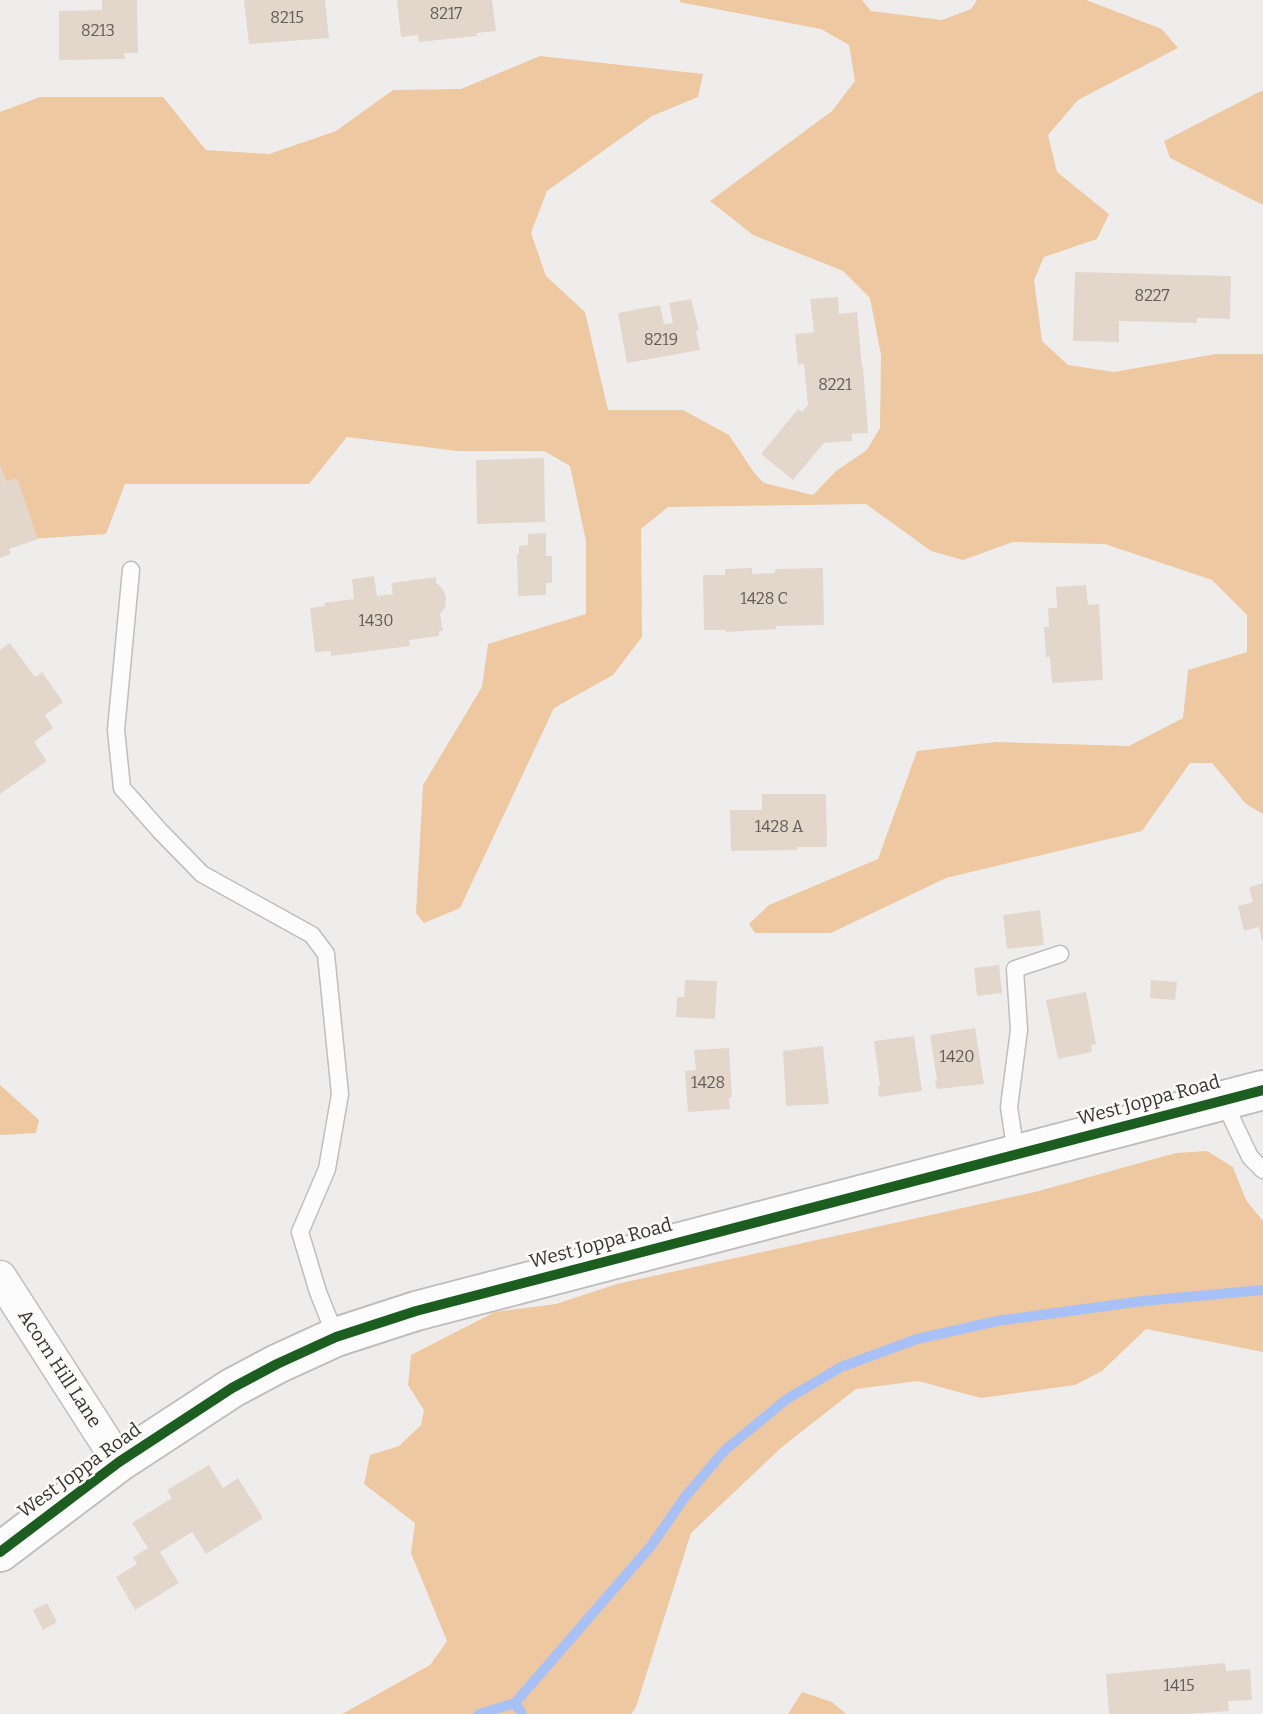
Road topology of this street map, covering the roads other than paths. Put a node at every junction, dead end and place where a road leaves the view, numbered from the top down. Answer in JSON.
{"nodes":[{"id":1,"x":131,"y":569,"type":"dead end"},
{"id":2,"x":1060,"y":954,"type":"dead end"},
{"id":3,"x":1263,"y":1090,"type":"edge"},
{"id":4,"x":1223,"y":1100,"type":"junction"},
{"id":5,"x":1016,"y":1154,"type":"junction"},
{"id":6,"x":1263,"y":1170,"type":"edge"},
{"id":7,"x":0,"y":1277,"type":"edge"},
{"id":8,"x":336,"y":1337,"type":"junction"},
{"id":9,"x":118,"y":1462,"type":"junction"},
{"id":10,"x":0,"y":1552,"type":"edge"}],
"edges":[{"from":1,"to":8,"type":"lane"},
{"from":2,"to":5,"type":"lane"},
{"from":3,"to":4,"type":"street","name":"West Joppa Road"},
{"from":4,"to":5,"type":"street","name":"West Joppa Road"},
{"from":4,"to":6,"type":"lane"},
{"from":5,"to":8,"type":"street","name":"West Joppa Road"},
{"from":7,"to":9,"type":"street","name":"Acorn Hill Lane"},
{"from":8,"to":9,"type":"street","name":"West Joppa Road"},
{"from":9,"to":10,"type":"street","name":"West Joppa Road"}]}
